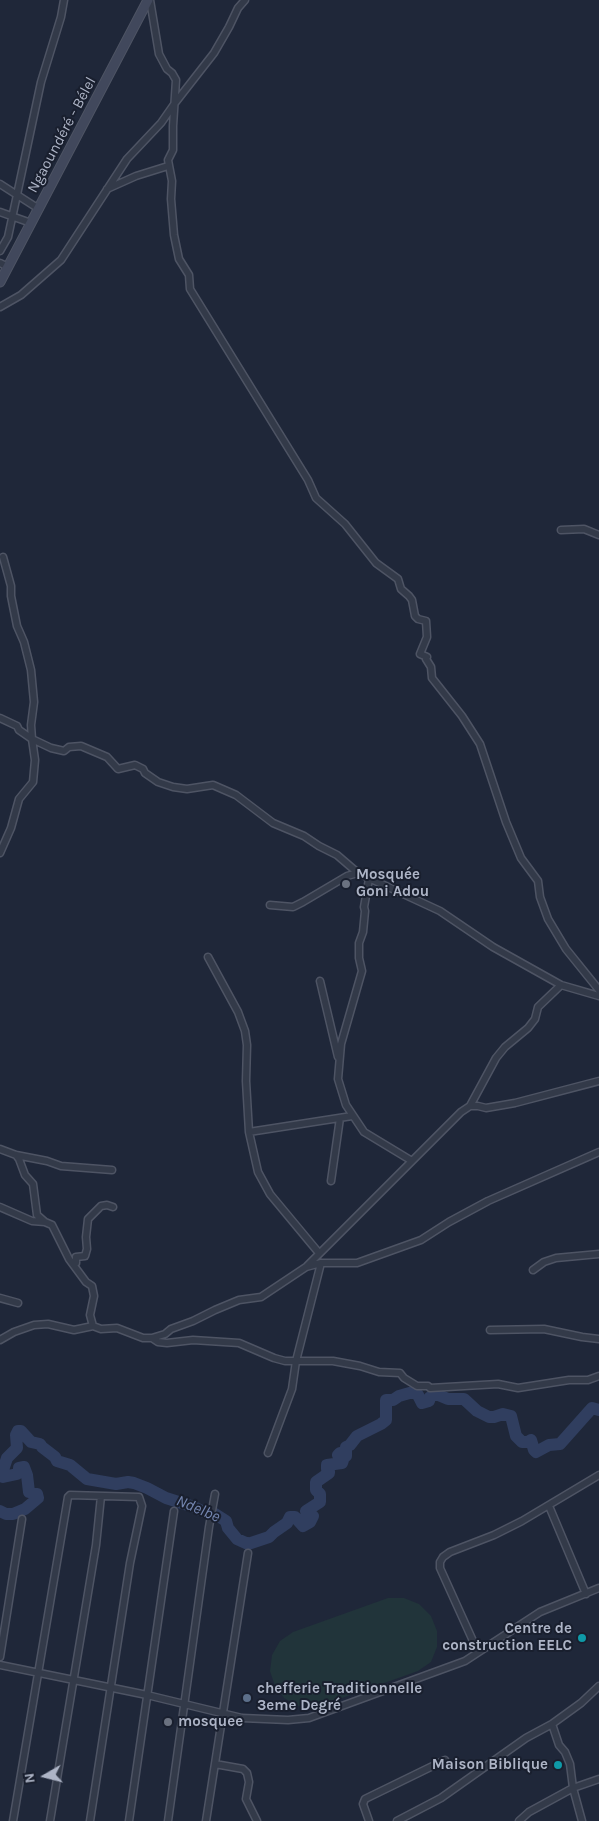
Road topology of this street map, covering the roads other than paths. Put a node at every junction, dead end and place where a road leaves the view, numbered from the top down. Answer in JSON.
{"nodes":[{"id":1,"x":64,"y":0,"type":"edge"},
{"id":2,"x":149,"y":0,"type":"edge"},
{"id":3,"x":245,"y":0,"type":"edge"},
{"id":4,"x":174,"y":103,"type":"junction"},
{"id":5,"x":168,"y":166,"type":"junction"},
{"id":6,"x":0,"y":184,"type":"edge"},
{"id":7,"x":107,"y":188,"type":"junction"},
{"id":8,"x":17,"y":195,"type":"junction"},
{"id":9,"x":39,"y":209,"type":"junction"},
{"id":10,"x":0,"y":212,"type":"edge"},
{"id":11,"x":12,"y":216,"type":"junction"},
{"id":12,"x":31,"y":224,"type":"junction"},
{"id":13,"x":0,"y":251,"type":"edge"},
{"id":14,"x":4,"y":265,"type":"edge"},
{"id":15,"x":0,"y":282,"type":"edge"},
{"id":16,"x":0,"y":307,"type":"edge"},
{"id":17,"x":561,"y":530,"type":"dead end"},
{"id":18,"x":599,"y":535,"type":"edge"},
{"id":19,"x":3,"y":557,"type":"dead end"},
{"id":20,"x":0,"y":718,"type":"edge"},
{"id":21,"x":32,"y":739,"type":"junction"},
{"id":22,"x":0,"y":853,"type":"edge"},
{"id":23,"x":358,"y":873,"type":"junction"},
{"id":24,"x":369,"y":879,"type":"junction"},
{"id":25,"x":270,"y":905,"type":"dead end"},
{"id":26,"x":208,"y":957,"type":"dead end"},
{"id":27,"x":320,"y":981,"type":"dead end"},
{"id":28,"x":560,"y":985,"type":"junction"},
{"id":29,"x":599,"y":990,"type":"edge"},
{"id":30,"x":599,"y":996,"type":"edge"},
{"id":31,"x":339,"y":1064,"type":"junction"},
{"id":32,"x":599,"y":1081,"type":"edge"},
{"id":33,"x":470,"y":1106,"type":"junction"},
{"id":34,"x":352,"y":1116,"type":"junction"},
{"id":35,"x":340,"y":1118,"type":"junction"},
{"id":36,"x":249,"y":1132,"type":"junction"},
{"id":37,"x":0,"y":1149,"type":"edge"},
{"id":38,"x":599,"y":1152,"type":"edge"},
{"id":39,"x":16,"y":1155,"type":"junction"},
{"id":40,"x":412,"y":1161,"type":"junction"},
{"id":41,"x":112,"y":1170,"type":"dead end"},
{"id":42,"x":331,"y":1181,"type":"dead end"},
{"id":43,"x":0,"y":1207,"type":"edge"},
{"id":44,"x":113,"y":1207,"type":"dead end"},
{"id":45,"x":45,"y":1222,"type":"junction"},
{"id":46,"x":319,"y":1253,"type":"junction"},
{"id":47,"x":599,"y":1254,"type":"edge"},
{"id":48,"x":321,"y":1263,"type":"junction"},
{"id":49,"x":73,"y":1264,"type":"junction"},
{"id":50,"x":306,"y":1266,"type":"junction"},
{"id":51,"x":533,"y":1270,"type":"dead end"},
{"id":52,"x":0,"y":1298,"type":"edge"},
{"id":53,"x":18,"y":1303,"type":"dead end"},
{"id":54,"x":93,"y":1326,"type":"junction"},
{"id":55,"x":490,"y":1330,"type":"dead end"},
{"id":56,"x":152,"y":1338,"type":"junction"},
{"id":57,"x":599,"y":1339,"type":"edge"},
{"id":58,"x":0,"y":1340,"type":"edge"},
{"id":59,"x":296,"y":1361,"type":"junction"},
{"id":60,"x":599,"y":1376,"type":"edge"},
{"id":61,"x":268,"y":1454,"type":"dead end"},
{"id":62,"x":599,"y":1475,"type":"edge"},
{"id":63,"x":215,"y":1494,"type":"dead end"},
{"id":64,"x":101,"y":1496,"type":"junction"},
{"id":65,"x":549,"y":1506,"type":"junction"},
{"id":66,"x":174,"y":1512,"type":"dead end"},
{"id":67,"x":22,"y":1519,"type":"dead end"},
{"id":68,"x":248,"y":1553,"type":"dead end"},
{"id":69,"x":599,"y":1588,"type":"edge"},
{"id":70,"x":586,"y":1594,"type":"junction"},
{"id":71,"x":478,"y":1652,"type":"junction"},
{"id":72,"x":0,"y":1657,"type":"edge"},
{"id":73,"x":0,"y":1665,"type":"edge"},
{"id":74,"x":38,"y":1673,"type":"junction"},
{"id":75,"x":73,"y":1680,"type":"junction"},
{"id":76,"x":599,"y":1686,"type":"edge"},
{"id":77,"x":110,"y":1688,"type":"junction"},
{"id":78,"x":147,"y":1695,"type":"junction"},
{"id":79,"x":184,"y":1705,"type":"junction"},
{"id":80,"x":223,"y":1715,"type":"junction"},
{"id":81,"x":552,"y":1724,"type":"junction"},
{"id":82,"x":445,"y":1760,"type":"dead end"},
{"id":83,"x":215,"y":1764,"type":"junction"},
{"id":84,"x":599,"y":1779,"type":"edge"},
{"id":85,"x":573,"y":1788,"type":"junction"},
{"id":86,"x":13,"y":1821,"type":"edge"},
{"id":87,"x":50,"y":1821,"type":"edge"},
{"id":88,"x":90,"y":1821,"type":"edge"},
{"id":89,"x":129,"y":1821,"type":"edge"},
{"id":90,"x":168,"y":1821,"type":"edge"},
{"id":91,"x":206,"y":1821,"type":"edge"},
{"id":92,"x":256,"y":1821,"type":"edge"},
{"id":93,"x":369,"y":1821,"type":"edge"},
{"id":94,"x":397,"y":1821,"type":"edge"},
{"id":95,"x":519,"y":1821,"type":"edge"},
{"id":96,"x":582,"y":1821,"type":"edge"}],
"edges":[{"from":1,"to":8,"type":"street"},
{"from":2,"to":4,"type":"street"},
{"from":2,"to":9,"type":"main road","name":"Ngaoundéré - Bélel"},
{"from":3,"to":4,"type":"street"},
{"from":4,"to":5,"type":"street"},
{"from":4,"to":7,"type":"street"},
{"from":5,"to":7,"type":"street"},
{"from":5,"to":29,"type":"street"},
{"from":6,"to":8,"type":"street"},
{"from":7,"to":16,"type":"street"},
{"from":8,"to":9,"type":"street"},
{"from":8,"to":11,"type":"street"},
{"from":9,"to":12,"type":"main road","name":"Ngaoundéré - Bélel"},
{"from":10,"to":11,"type":"street"},
{"from":11,"to":12,"type":"street"},
{"from":11,"to":13,"type":"street"},
{"from":12,"to":14,"type":"main road","name":"Ngaoundéré - Bélel"},
{"from":14,"to":15,"type":"main road","name":"Ngaoundéré - Bélel"},
{"from":17,"to":18,"type":"street"},
{"from":19,"to":21,"type":"street"},
{"from":20,"to":21,"type":"street"},
{"from":21,"to":22,"type":"street"},
{"from":21,"to":23,"type":"street"},
{"from":23,"to":24,"type":"street"},
{"from":23,"to":25,"type":"street"},
{"from":24,"to":28,"type":"street"},
{"from":24,"to":31,"type":"street"},
{"from":26,"to":36,"type":"street"},
{"from":27,"to":31,"type":"street"},
{"from":28,"to":30,"type":"street"},
{"from":28,"to":33,"type":"street"},
{"from":31,"to":34,"type":"street"},
{"from":32,"to":33,"type":"street"},
{"from":33,"to":40,"type":"street"},
{"from":34,"to":35,"type":"street"},
{"from":34,"to":40,"type":"street"},
{"from":35,"to":36,"type":"street"},
{"from":35,"to":42,"type":"street"},
{"from":36,"to":46,"type":"street"},
{"from":37,"to":39,"type":"street"},
{"from":38,"to":48,"type":"street"},
{"from":39,"to":41,"type":"street"},
{"from":39,"to":45,"type":"street"},
{"from":40,"to":46,"type":"street"},
{"from":43,"to":45,"type":"street"},
{"from":44,"to":49,"type":"street"},
{"from":45,"to":49,"type":"street"},
{"from":46,"to":50,"type":"street"},
{"from":47,"to":51,"type":"street"},
{"from":48,"to":50,"type":"street"},
{"from":48,"to":59,"type":"street"},
{"from":49,"to":54,"type":"street"},
{"from":50,"to":56,"type":"street"},
{"from":52,"to":53,"type":"street"},
{"from":54,"to":56,"type":"street"},
{"from":54,"to":58,"type":"street"},
{"from":55,"to":57,"type":"street"},
{"from":56,"to":59,"type":"street"},
{"from":59,"to":60,"type":"street"},
{"from":59,"to":61,"type":"street"},
{"from":62,"to":65,"type":"street"},
{"from":63,"to":79,"type":"street"},
{"from":64,"to":74,"type":"street"},
{"from":64,"to":75,"type":"street"},
{"from":64,"to":77,"type":"street"},
{"from":65,"to":70,"type":"street"},
{"from":65,"to":71,"type":"street"},
{"from":66,"to":78,"type":"street"},
{"from":67,"to":72,"type":"street"},
{"from":68,"to":80,"type":"street"},
{"from":69,"to":70,"type":"street"},
{"from":70,"to":71,"type":"street"},
{"from":71,"to":80,"type":"street"},
{"from":73,"to":74,"type":"street"},
{"from":74,"to":75,"type":"street"},
{"from":74,"to":86,"type":"street"},
{"from":75,"to":77,"type":"street"},
{"from":75,"to":87,"type":"street"},
{"from":76,"to":81,"type":"street"},
{"from":77,"to":78,"type":"street"},
{"from":77,"to":88,"type":"street"},
{"from":78,"to":79,"type":"street"},
{"from":78,"to":89,"type":"street"},
{"from":79,"to":80,"type":"street"},
{"from":79,"to":90,"type":"street"},
{"from":80,"to":83,"type":"street"},
{"from":81,"to":85,"type":"street"},
{"from":81,"to":94,"type":"street"},
{"from":82,"to":93,"type":"street"},
{"from":83,"to":91,"type":"street"},
{"from":83,"to":92,"type":"street"},
{"from":84,"to":85,"type":"street"},
{"from":85,"to":95,"type":"street"},
{"from":85,"to":96,"type":"street"}]}
